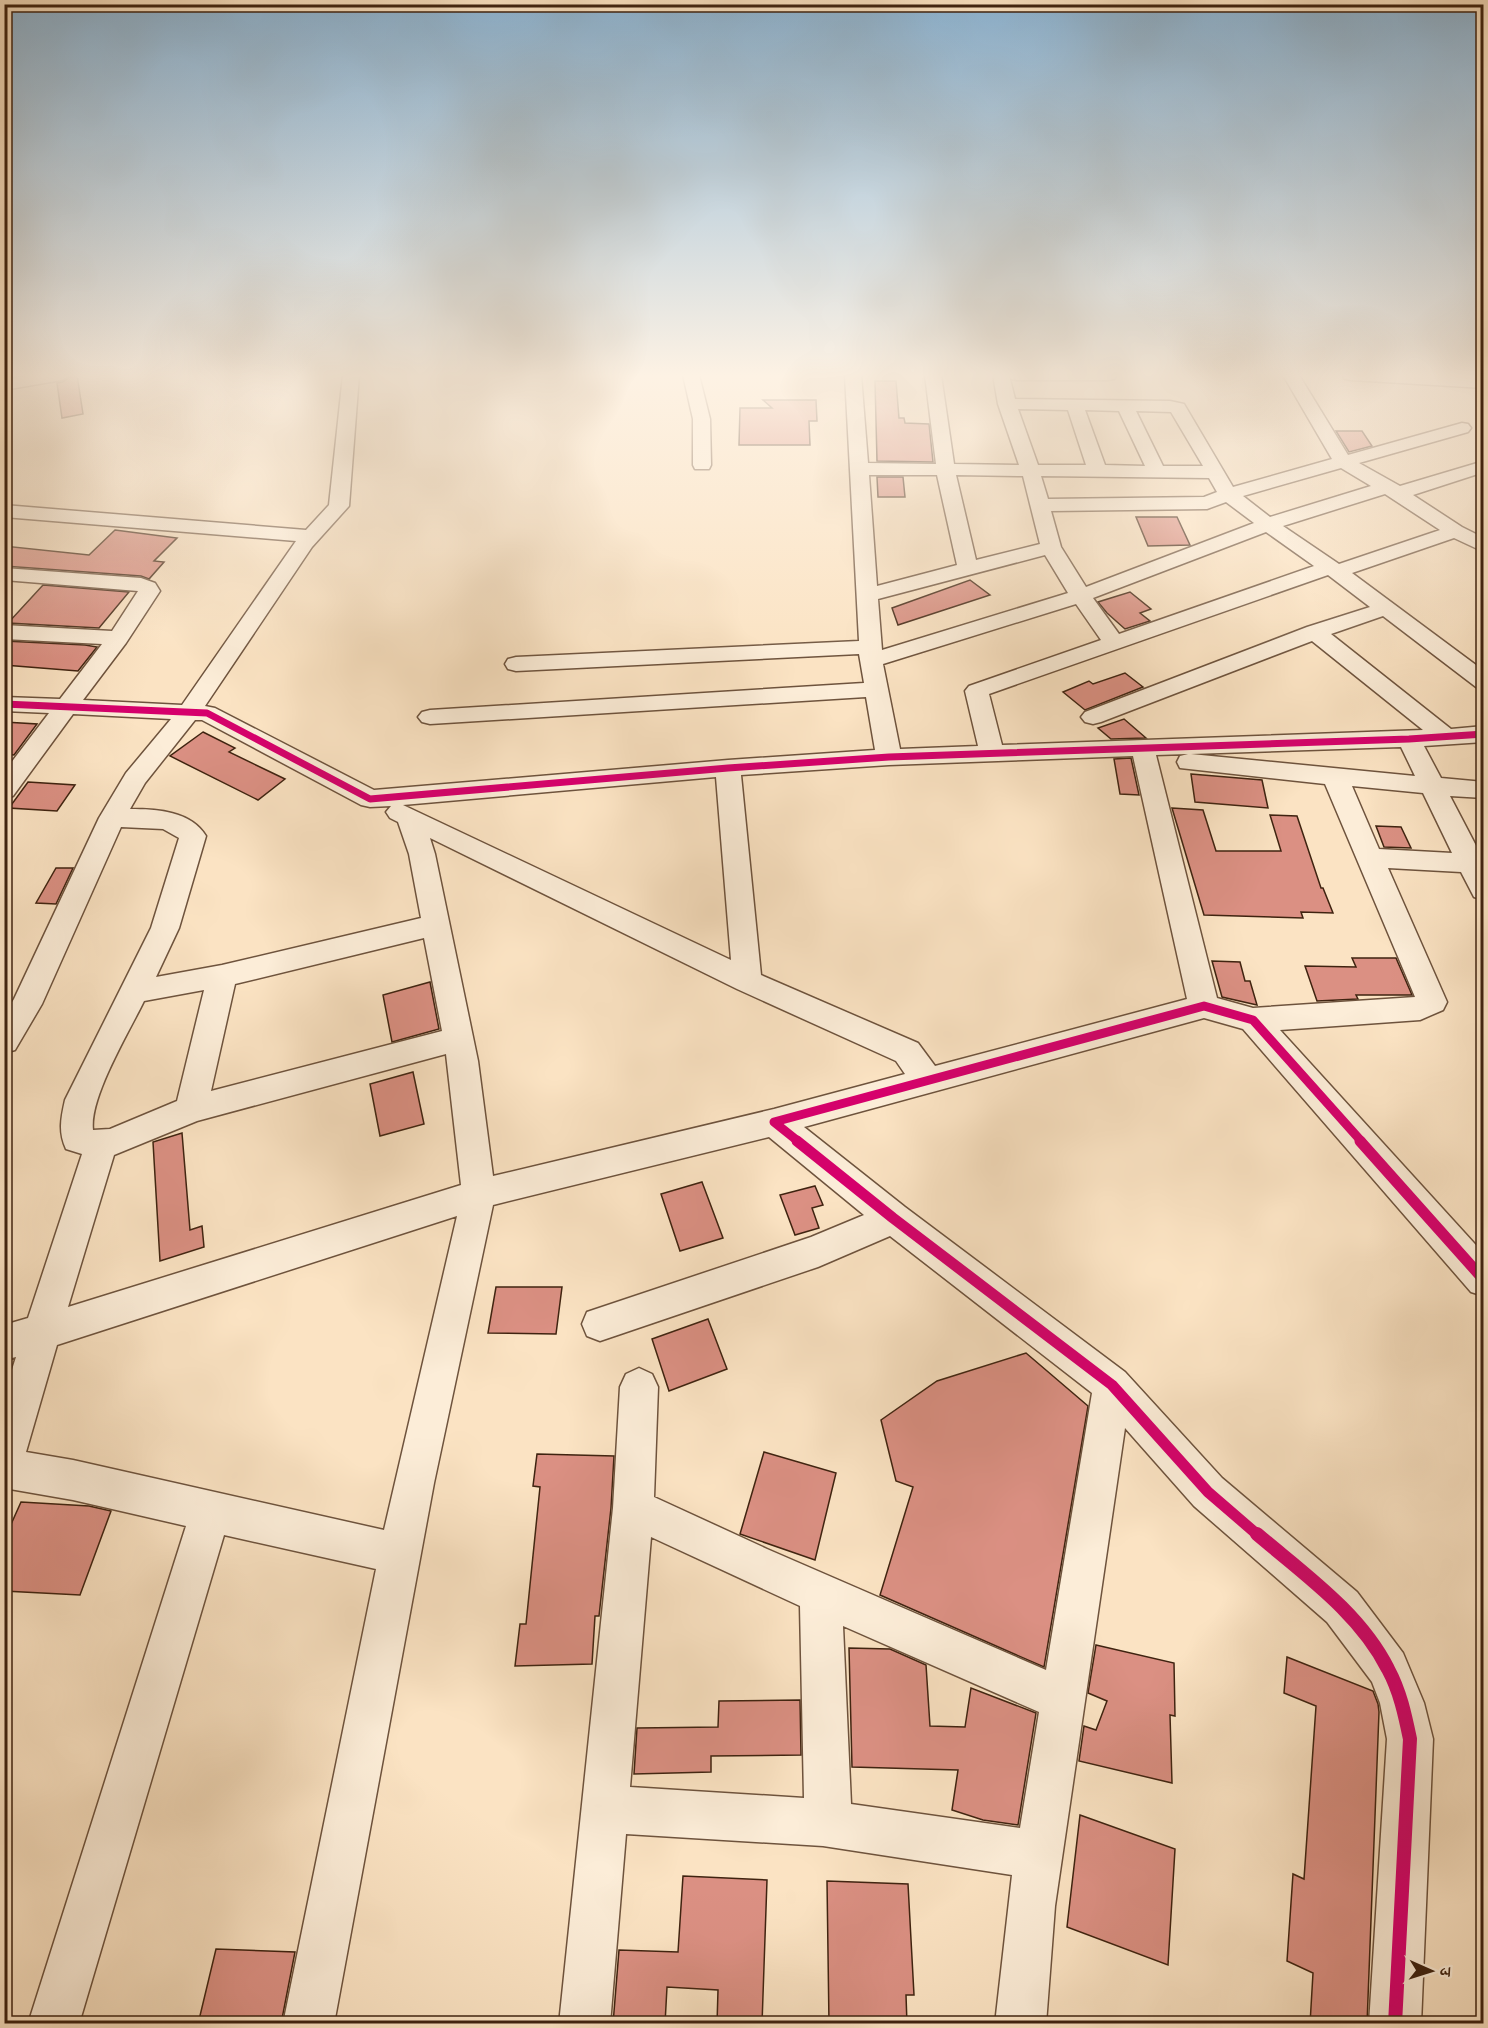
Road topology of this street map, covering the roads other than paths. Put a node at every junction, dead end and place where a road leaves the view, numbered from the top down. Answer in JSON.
{"nodes":[{"id":1,"x":860,"y":469,"type":"edge"},
{"id":2,"x":342,"y":470,"type":"edge"},
{"id":3,"x":878,"y":470,"type":"edge"},
{"id":4,"x":1316,"y":470,"type":"edge"},
{"id":5,"x":1357,"y":470,"type":"edge"},
{"id":6,"x":1470,"y":470,"type":"edge"},
{"id":7,"x":946,"y":472,"type":"junction"},
{"id":8,"x":1031,"y":472,"type":"junction"},
{"id":9,"x":1098,"y":472,"type":"joint"},
{"id":10,"x":1158,"y":472,"type":"joint"},
{"id":11,"x":1216,"y":472,"type":"joint"},
{"id":12,"x":1394,"y":490,"type":"junction"},
{"id":13,"x":1228,"y":494,"type":"junction"},
{"id":14,"x":1038,"y":505,"type":"junction"},
{"id":15,"x":4,"y":511,"type":"edge"},
{"id":16,"x":1268,"y":524,"type":"junction"},
{"id":17,"x":1455,"y":531,"type":"junction"},
{"id":18,"x":311,"y":536,"type":"junction"},
{"id":19,"x":1484,"y":546,"type":"edge"},
{"id":20,"x":1051,"y":547,"type":"junction"},
{"id":21,"x":968,"y":568,"type":"junction"},
{"id":22,"x":1334,"y":569,"type":"junction"},
{"id":23,"x":4,"y":574,"type":"edge"},
{"id":24,"x":867,"y":595,"type":"junction"},
{"id":25,"x":1081,"y":596,"type":"junction"},
{"id":26,"x":1387,"y":609,"type":"junction"},
{"id":27,"x":4,"y":632,"type":"edge"},
{"id":28,"x":1315,"y":632,"type":"junction"},
{"id":29,"x":118,"y":638,"type":"junction"},
{"id":30,"x":1114,"y":643,"type":"junction"},
{"id":31,"x":871,"y":654,"type":"junction"},
{"id":32,"x":516,"y":664,"type":"dead end"},
{"id":33,"x":1484,"y":682,"type":"edge"},
{"id":34,"x":876,"y":689,"type":"junction"},
{"id":35,"x":4,"y":704,"type":"edge"},
{"id":36,"x":66,"y":708,"type":"junction"},
{"id":37,"x":189,"y":712,"type":"junction"},
{"id":38,"x":430,"y":717,"type":"dead end"},
{"id":39,"x":1093,"y":717,"type":"dead end"},
{"id":40,"x":1484,"y":734,"type":"edge"},
{"id":41,"x":1445,"y":736,"type":"junction"},
{"id":42,"x":1409,"y":739,"type":"junction"},
{"id":43,"x":1076,"y":750,"type":"junction"},
{"id":44,"x":992,"y":753,"type":"junction"},
{"id":45,"x":889,"y":757,"type":"junction"},
{"id":46,"x":1145,"y":758,"type":"junction"},
{"id":47,"x":728,"y":768,"type":"junction"},
{"id":48,"x":1335,"y":777,"type":"junction"},
{"id":49,"x":1432,"y":786,"type":"junction"},
{"id":50,"x":4,"y":790,"type":"edge"},
{"id":51,"x":1484,"y":790,"type":"edge"},
{"id":52,"x":370,"y":799,"type":"junction"},
{"id":53,"x":409,"y":816,"type":"junction"},
{"id":54,"x":112,"y":818,"type":"junction"},
{"id":55,"x":1369,"y":858,"type":"junction"},
{"id":56,"x":1471,"y":863,"type":"junction"},
{"id":57,"x":1484,"y":890,"type":"edge"},
{"id":58,"x":435,"y":925,"type":"junction"},
{"id":59,"x":222,"y":976,"type":"junction"},
{"id":60,"x":747,"y":981,"type":"junction"},
{"id":61,"x":133,"y":992,"type":"junction"},
{"id":62,"x":1204,"y":1006,"type":"junction"},
{"id":63,"x":1253,"y":1020,"type":"junction"},
{"id":64,"x":5,"y":1038,"type":"edge"},
{"id":65,"x":458,"y":1039,"type":"junction"},
{"id":66,"x":928,"y":1081,"type":"junction"},
{"id":67,"x":191,"y":1109,"type":"junction"},
{"id":68,"x":774,"y":1122,"type":"junction"},
{"id":69,"x":101,"y":1145,"type":"junction"},
{"id":70,"x":479,"y":1194,"type":"junction"},
{"id":71,"x":893,"y":1218,"type":"junction"},
{"id":72,"x":1484,"y":1280,"type":"edge"},
{"id":73,"x":600,"y":1324,"type":"dead end"},
{"id":74,"x":42,"y":1332,"type":"junction"},
{"id":75,"x":4,"y":1343,"type":"edge"},
{"id":76,"x":1112,"y":1385,"type":"junction"},
{"id":77,"x":639,"y":1387,"type":"dead end"},
{"id":78,"x":4,"y":1461,"type":"edge"},
{"id":79,"x":4,"y":1468,"type":"edge"},
{"id":80,"x":633,"y":1508,"type":"junction"},
{"id":81,"x":211,"y":1512,"type":"junction"},
{"id":82,"x":400,"y":1554,"type":"junction"},
{"id":83,"x":822,"y":1594,"type":"junction"},
{"id":84,"x":1063,"y":1700,"type":"junction"},
{"id":85,"x":603,"y":1809,"type":"junction"},
{"id":86,"x":828,"y":1824,"type":"junction"},
{"id":87,"x":1039,"y":1855,"type":"junction"},
{"id":88,"x":53,"y":2024,"type":"edge"},
{"id":89,"x":308,"y":2024,"type":"edge"},
{"id":90,"x":584,"y":2024,"type":"edge"},
{"id":91,"x":1020,"y":2024,"type":"edge"},
{"id":92,"x":1395,"y":2024,"type":"edge"}],
"edges":[{"from":1,"to":24,"type":"street"},
{"from":2,"to":18,"type":"street"},
{"from":3,"to":7,"type":"street"},
{"from":4,"to":13,"type":"street"},
{"from":5,"to":12,"type":"street"},
{"from":6,"to":12,"type":"street"},
{"from":7,"to":8,"type":"street"},
{"from":7,"to":21,"type":"street"},
{"from":8,"to":9,"type":"street"},
{"from":8,"to":14,"type":"street"},
{"from":9,"to":10,"type":"street"},
{"from":10,"to":11,"type":"street"},
{"from":11,"to":13,"type":"street"},
{"from":12,"to":16,"type":"street"},
{"from":12,"to":17,"type":"street"},
{"from":13,"to":14,"type":"street"},
{"from":13,"to":16,"type":"street"},
{"from":14,"to":20,"type":"street"},
{"from":15,"to":18,"type":"street"},
{"from":16,"to":22,"type":"street"},
{"from":16,"to":25,"type":"street"},
{"from":17,"to":19,"type":"street"},
{"from":17,"to":22,"type":"street"},
{"from":18,"to":37,"type":"street"},
{"from":20,"to":21,"type":"street"},
{"from":20,"to":25,"type":"street"},
{"from":21,"to":24,"type":"street"},
{"from":22,"to":26,"type":"street"},
{"from":22,"to":30,"type":"street"},
{"from":23,"to":29,"type":"street"},
{"from":24,"to":31,"type":"street"},
{"from":25,"to":30,"type":"street"},
{"from":25,"to":31,"type":"street"},
{"from":26,"to":28,"type":"street"},
{"from":26,"to":33,"type":"street"},
{"from":27,"to":29,"type":"street"},
{"from":28,"to":39,"type":"street"},
{"from":28,"to":41,"type":"street"},
{"from":29,"to":36,"type":"street"},
{"from":30,"to":44,"type":"street"},
{"from":31,"to":32,"type":"street"},
{"from":31,"to":34,"type":"street"},
{"from":34,"to":38,"type":"street"},
{"from":34,"to":45,"type":"street"},
{"from":35,"to":36,"type":"street"},
{"from":36,"to":37,"type":"street"},
{"from":36,"to":50,"type":"street"},
{"from":37,"to":52,"type":"street"},
{"from":37,"to":54,"type":"street"},
{"from":40,"to":41,"type":"street"},
{"from":41,"to":42,"type":"street"},
{"from":42,"to":43,"type":"street"},
{"from":42,"to":49,"type":"street"},
{"from":43,"to":44,"type":"street"},
{"from":43,"to":46,"type":"street"},
{"from":44,"to":45,"type":"street"},
{"from":45,"to":47,"type":"street"},
{"from":46,"to":48,"type":"street"},
{"from":46,"to":62,"type":"street"},
{"from":47,"to":52,"type":"street"},
{"from":47,"to":60,"type":"street"},
{"from":48,"to":49,"type":"street"},
{"from":48,"to":55,"type":"street"},
{"from":49,"to":51,"type":"street"},
{"from":49,"to":56,"type":"street"},
{"from":52,"to":53,"type":"street"},
{"from":53,"to":58,"type":"street"},
{"from":53,"to":60,"type":"street"},
{"from":54,"to":61,"type":"street"},
{"from":54,"to":64,"type":"street"},
{"from":55,"to":56,"type":"street"},
{"from":55,"to":63,"type":"street"},
{"from":56,"to":57,"type":"street"},
{"from":58,"to":59,"type":"street"},
{"from":58,"to":65,"type":"street"},
{"from":59,"to":61,"type":"street"},
{"from":59,"to":67,"type":"street"},
{"from":60,"to":66,"type":"street"},
{"from":61,"to":69,"type":"street"},
{"from":62,"to":63,"type":"street"},
{"from":62,"to":66,"type":"street"},
{"from":63,"to":72,"type":"street"},
{"from":65,"to":67,"type":"street"},
{"from":65,"to":70,"type":"street"},
{"from":66,"to":68,"type":"street"},
{"from":67,"to":69,"type":"street"},
{"from":68,"to":70,"type":"street"},
{"from":68,"to":71,"type":"street"},
{"from":69,"to":74,"type":"street"},
{"from":70,"to":74,"type":"street"},
{"from":70,"to":82,"type":"street"},
{"from":71,"to":73,"type":"street"},
{"from":71,"to":76,"type":"street"},
{"from":74,"to":75,"type":"street"},
{"from":74,"to":78,"type":"street"},
{"from":76,"to":84,"type":"street"},
{"from":76,"to":92,"type":"street"},
{"from":77,"to":80,"type":"street"},
{"from":79,"to":81,"type":"street"},
{"from":80,"to":83,"type":"street"},
{"from":80,"to":85,"type":"street"},
{"from":81,"to":82,"type":"street"},
{"from":81,"to":88,"type":"street"},
{"from":82,"to":89,"type":"street"},
{"from":83,"to":84,"type":"street"},
{"from":83,"to":86,"type":"street"},
{"from":84,"to":87,"type":"street"},
{"from":85,"to":86,"type":"street"},
{"from":85,"to":90,"type":"street"},
{"from":86,"to":87,"type":"street"},
{"from":87,"to":91,"type":"street"}]}
